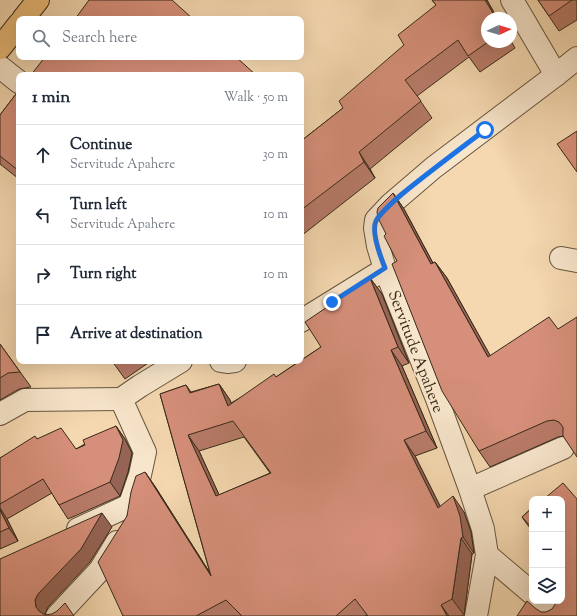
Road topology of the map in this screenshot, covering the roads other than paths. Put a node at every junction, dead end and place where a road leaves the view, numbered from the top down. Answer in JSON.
{"nodes":[{"id":1,"x":38,"y":0,"type":"edge"},
{"id":2,"x":512,"y":0,"type":"edge"},
{"id":3,"x":25,"y":16,"type":"edge"},
{"id":4,"x":16,"y":28,"type":"edge"},
{"id":5,"x":0,"y":48,"type":"edge"},
{"id":6,"x":577,"y":58,"type":"edge"},
{"id":7,"x":0,"y":67,"type":"edge"},
{"id":8,"x":556,"y":75,"type":"junction"},
{"id":9,"x":16,"y":80,"type":"edge"},
{"id":10,"x":385,"y":268,"type":"junction"},
{"id":11,"x":304,"y":319,"type":"edge"},
{"id":12,"x":176,"y":364,"type":"edge"},
{"id":13,"x":121,"y":399,"type":"junction"},
{"id":14,"x":0,"y":414,"type":"edge"},
{"id":15,"x":563,"y":448,"type":"edge"},
{"id":16,"x":470,"y":489,"type":"junction"},
{"id":17,"x":130,"y":505,"type":"junction"},
{"id":18,"x":59,"y":538,"type":"edge"},
{"id":19,"x":487,"y":555,"type":"junction"},
{"id":20,"x":529,"y":590,"type":"edge"},
{"id":21,"x":545,"y":604,"type":"edge"},
{"id":22,"x":57,"y":616,"type":"edge"},
{"id":23,"x":476,"y":616,"type":"edge"},
{"id":24,"x":555,"y":616,"type":"edge"}],
"edges":[{"from":1,"to":3,"type":"main road"},
{"from":2,"to":8,"type":"street"},
{"from":4,"to":5,"type":"main road"},
{"from":6,"to":8,"type":"street","name":"Servitude Apahere"},
{"from":7,"to":9,"type":"street"},
{"from":8,"to":10,"type":"street","name":"Servitude Apahere"},
{"from":10,"to":11,"type":"street"},
{"from":10,"to":16,"type":"street","name":"Servitude Apahere"},
{"from":12,"to":13,"type":"street"},
{"from":13,"to":14,"type":"street"},
{"from":13,"to":17,"type":"street"},
{"from":15,"to":16,"type":"street"},
{"from":16,"to":19,"type":"street","name":"Servitude Apahere"},
{"from":17,"to":18,"type":"street"},
{"from":17,"to":22,"type":"street"},
{"from":19,"to":20,"type":"street"},
{"from":19,"to":23,"type":"street","name":"Servitude Apahere"},
{"from":21,"to":24,"type":"street"}]}
